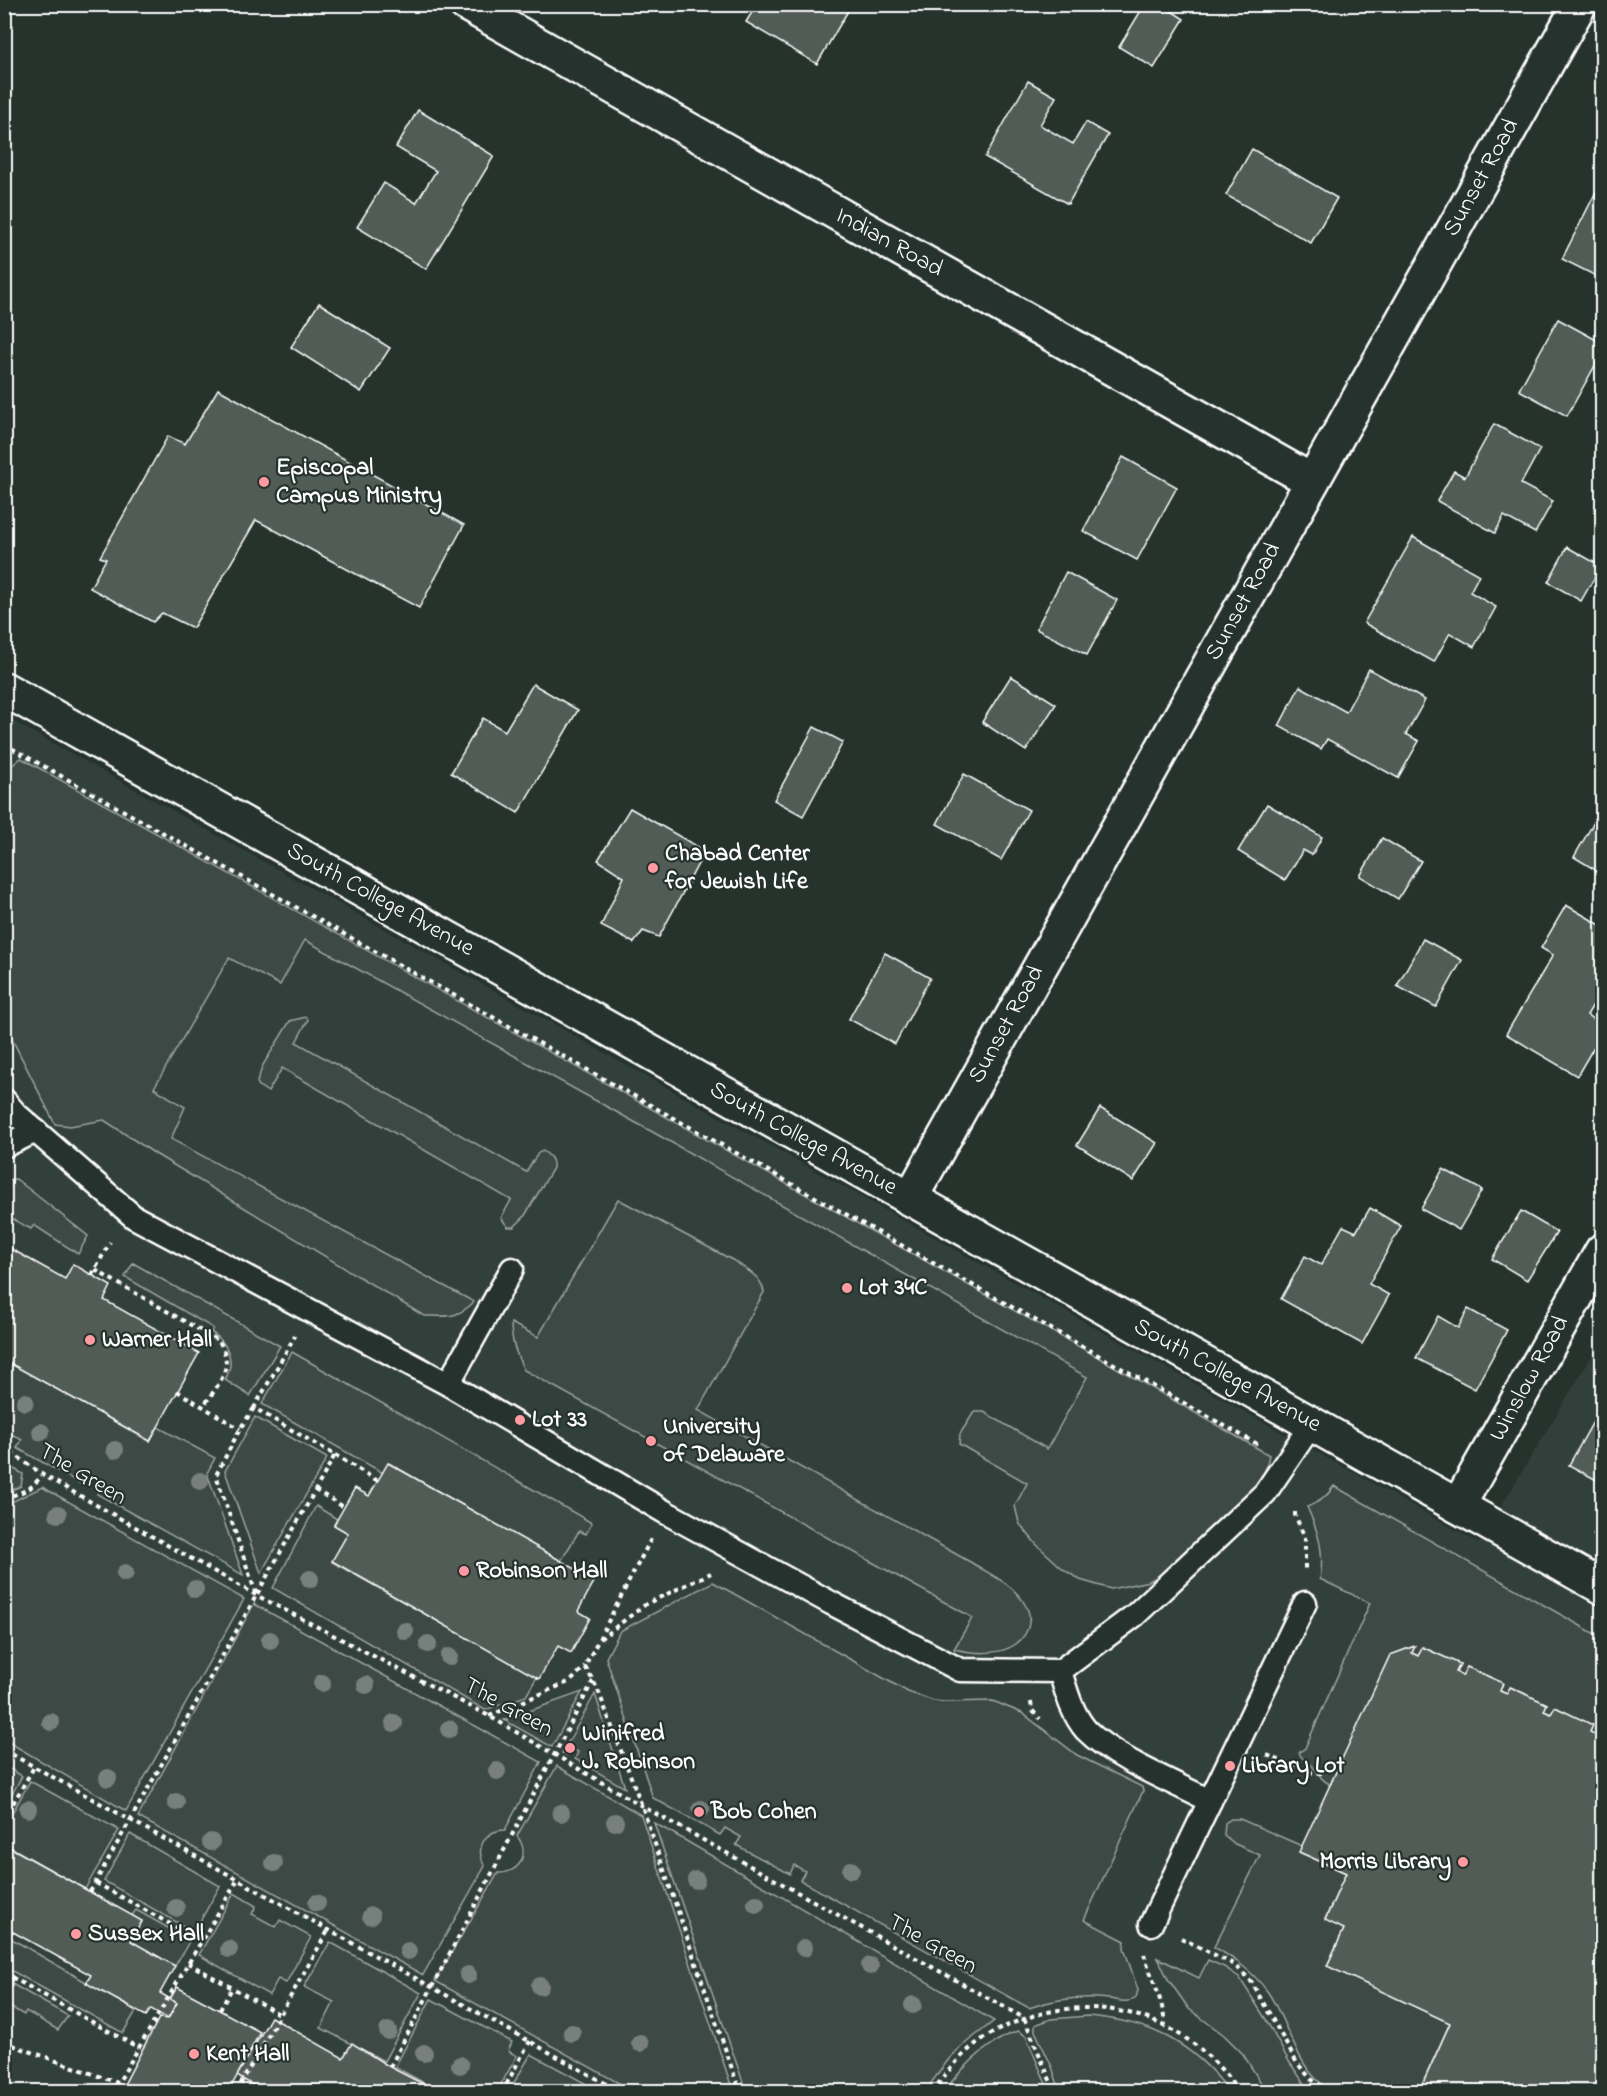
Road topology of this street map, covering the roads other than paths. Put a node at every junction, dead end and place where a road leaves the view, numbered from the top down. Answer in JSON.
{"nodes":[{"id":1,"x":466,"y":4,"type":"edge"},
{"id":2,"x":1580,"y":4,"type":"edge"},
{"id":3,"x":1312,"y":481,"type":"junction"},
{"id":4,"x":8,"y":700,"type":"edge"},
{"id":5,"x":4,"y":1100,"type":"edge"},
{"id":6,"x":36,"y":1131,"type":"junction"},
{"id":7,"x":4,"y":1146,"type":"edge"},
{"id":8,"x":910,"y":1199,"type":"junction"},
{"id":9,"x":1602,"y":1251,"type":"edge"},
{"id":10,"x":512,"y":1269,"type":"dead end"},
{"id":11,"x":448,"y":1384,"type":"junction"},
{"id":12,"x":1312,"y":1424,"type":"junction"},
{"id":13,"x":1458,"y":1506,"type":"junction"},
{"id":14,"x":1602,"y":1587,"type":"edge"},
{"id":15,"x":1305,"y":1604,"type":"road end"},
{"id":16,"x":1060,"y":1671,"type":"junction"},
{"id":17,"x":1210,"y":1801,"type":"junction"},
{"id":18,"x":1151,"y":1924,"type":"road end"}],
"edges":[{"from":1,"to":3,"type":"street","name":"Indian Road"},
{"from":2,"to":3,"type":"street","name":"Sunset Road"},
{"from":3,"to":8,"type":"street","name":"Sunset Road"},
{"from":4,"to":8,"type":"street","name":"South College Avenue"},
{"from":5,"to":6,"type":"lane"},
{"from":6,"to":7,"type":"lane"},
{"from":6,"to":11,"type":"lane"},
{"from":8,"to":12,"type":"street","name":"South College Avenue"},
{"from":9,"to":13,"type":"street","name":"Winslow Road"},
{"from":10,"to":11,"type":"lane"},
{"from":11,"to":16,"type":"lane"},
{"from":12,"to":13,"type":"street","name":"South College Avenue"},
{"from":12,"to":16,"type":"lane"},
{"from":13,"to":14,"type":"street","name":"South College Avenue"},
{"from":15,"to":17,"type":"lane"},
{"from":16,"to":17,"type":"lane"},
{"from":17,"to":18,"type":"lane"}]}
